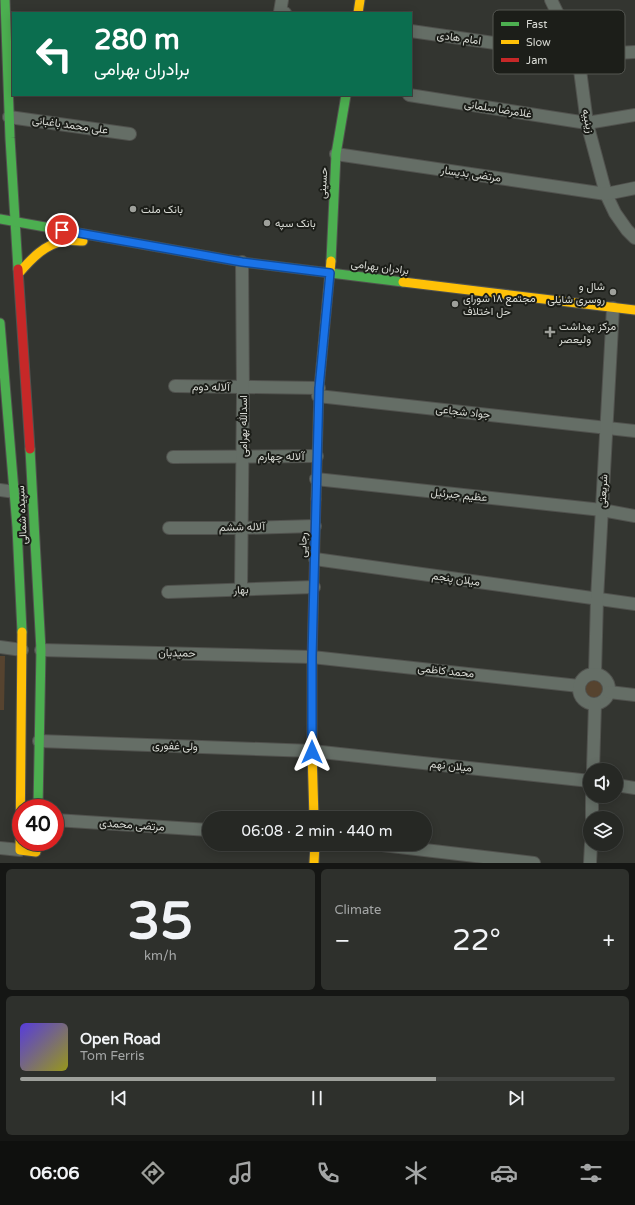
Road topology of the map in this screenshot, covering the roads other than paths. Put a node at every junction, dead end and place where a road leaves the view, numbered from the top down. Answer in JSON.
{"nodes":[{"id":1,"x":5,"y":0,"type":"edge"},
{"id":2,"x":282,"y":0,"type":"edge"},
{"id":3,"x":360,"y":0,"type":"edge"},
{"id":4,"x":551,"y":0,"type":"edge"},
{"id":5,"x":556,"y":10,"type":"edge"},
{"id":6,"x":283,"y":12,"type":"edge"},
{"id":7,"x":358,"y":12,"type":"edge"},
{"id":8,"x":412,"y":31,"type":"edge"},
{"id":9,"x":3,"y":36,"type":"edge"},
{"id":10,"x":493,"y":43,"type":"edge"},
{"id":11,"x":635,"y":52,"type":"edge"},
{"id":12,"x":625,"y":53,"type":"edge"},
{"id":13,"x":581,"y":74,"type":"edge"},
{"id":14,"x":412,"y":95,"type":"edge"},
{"id":15,"x":346,"y":96,"type":"edge"},
{"id":16,"x":4,"y":103,"type":"edge"},
{"id":17,"x":635,"y":115,"type":"edge"},
{"id":18,"x":9,"y":117,"type":"junction"},
{"id":19,"x":587,"y":123,"type":"junction"},
{"id":20,"x":130,"y":134,"type":"dead end"},
{"id":21,"x":10,"y":138,"type":"junction"},
{"id":22,"x":336,"y":154,"type":"junction"},
{"id":23,"x":2,"y":168,"type":"dead end"},
{"id":24,"x":635,"y":188,"type":"edge"},
{"id":25,"x":606,"y":194,"type":"junction"},
{"id":26,"x":0,"y":219,"type":"edge"},
{"id":27,"x":16,"y":222,"type":"junction"},
{"id":28,"x":635,"y":238,"type":"edge"},
{"id":29,"x":124,"y":242,"type":"junction"},
{"id":30,"x":242,"y":262,"type":"junction"},
{"id":31,"x":19,"y":273,"type":"junction"},
{"id":32,"x":330,"y":273,"type":"junction"},
{"id":33,"x":613,"y":308,"type":"junction"},
{"id":34,"x":635,"y":310,"type":"edge"},
{"id":35,"x":0,"y":323,"type":"edge"},
{"id":36,"x":175,"y":386,"type":"dead end"},
{"id":37,"x":243,"y":387,"type":"junction"},
{"id":38,"x":318,"y":392,"type":"junction"},
{"id":39,"x":607,"y":428,"type":"junction"},
{"id":40,"x":635,"y":431,"type":"edge"},
{"id":41,"x":21,"y":448,"type":"junction"},
{"id":42,"x":243,"y":456,"type":"junction"},
{"id":43,"x":317,"y":456,"type":"junction"},
{"id":44,"x":173,"y":457,"type":"dead end"},
{"id":45,"x":316,"y":479,"type":"junction"},
{"id":46,"x":0,"y":490,"type":"edge"},
{"id":47,"x":15,"y":492,"type":"junction"},
{"id":48,"x":602,"y":510,"type":"junction"},
{"id":49,"x":635,"y":516,"type":"edge"},
{"id":50,"x":315,"y":526,"type":"junction"},
{"id":51,"x":169,"y":528,"type":"dead end"},
{"id":52,"x":242,"y":528,"type":"junction"},
{"id":53,"x":315,"y":559,"type":"junction"},
{"id":54,"x":19,"y":576,"type":"junction"},
{"id":55,"x":36,"y":576,"type":"junction"},
{"id":56,"x":314,"y":587,"type":"junction"},
{"id":57,"x":241,"y":590,"type":"junction"},
{"id":58,"x":168,"y":592,"type":"dead end"},
{"id":59,"x":597,"y":599,"type":"junction"},
{"id":60,"x":635,"y":604,"type":"edge"},
{"id":61,"x":0,"y":647,"type":"edge"},
{"id":62,"x":22,"y":650,"type":"junction"},
{"id":63,"x":41,"y":650,"type":"junction"},
{"id":64,"x":312,"y":657,"type":"junction"},
{"id":65,"x":595,"y":674,"type":"junction"},
{"id":66,"x":579,"y":686,"type":"junction"},
{"id":67,"x":609,"y":692,"type":"junction"},
{"id":68,"x":635,"y":695,"type":"edge"},
{"id":69,"x":595,"y":704,"type":"junction"},
{"id":70,"x":39,"y":741,"type":"junction"},
{"id":71,"x":312,"y":752,"type":"junction"},
{"id":72,"x":593,"y":763,"type":"edge"},
{"id":73,"x":583,"y":780,"type":"edge"},
{"id":74,"x":623,"y":786,"type":"edge"},
{"id":75,"x":635,"y":788,"type":"edge"},
{"id":76,"x":19,"y":799,"type":"edge"},
{"id":77,"x":38,"y":799,"type":"edge"},
{"id":78,"x":314,"y":811,"type":"edge"},
{"id":79,"x":64,"y":821,"type":"edge"},
{"id":80,"x":202,"y":830,"type":"edge"},
{"id":81,"x":0,"y":848,"type":"edge"},
{"id":82,"x":12,"y":849,"type":"edge"},
{"id":83,"x":28,"y":851,"type":"edge"},
{"id":84,"x":315,"y":851,"type":"edge"},
{"id":85,"x":432,"y":851,"type":"edge"},
{"id":86,"x":591,"y":851,"type":"edge"},
{"id":87,"x":36,"y":852,"type":"joint"},
{"id":88,"x":35,"y":863,"type":"edge"},
{"id":89,"x":314,"y":863,"type":"edge"},
{"id":90,"x":534,"y":863,"type":"edge"},
{"id":91,"x":590,"y":863,"type":"edge"}],
"edges":[{"from":1,"to":9,"type":"main road","name":"سپیده شمالی"},
{"from":2,"to":6,"type":"street"},
{"from":3,"to":7,"type":"main road"},
{"from":4,"to":5,"type":"street","name":"زینبیه"},
{"from":8,"to":10,"type":"street","name":"امام هادی"},
{"from":9,"to":16,"type":"main road","name":"سپیده شمالی"},
{"from":11,"to":12,"type":"street","name":"امام هادی"},
{"from":13,"to":19,"type":"street","name":"زینبیه"},
{"from":14,"to":19,"type":"street","name":"غلامرضا سلمانی"},
{"from":15,"to":22,"type":"main road","name":"حسینی"},
{"from":16,"to":18,"type":"main road","name":"سپیده شمالی"},
{"from":17,"to":19,"type":"street","name":"غلامرضا سلمانی"},
{"from":18,"to":20,"type":"street","name":"علی محمد باغبانی"},
{"from":18,"to":21,"type":"main road","name":"سپیده شمالی"},
{"from":19,"to":25,"type":"street","name":"زینبیه"},
{"from":21,"to":23,"type":"main road"},
{"from":21,"to":27,"type":"main road","name":"سپیده شمالی"},
{"from":22,"to":25,"type":"street","name":"مرتضی بدیسار"},
{"from":22,"to":32,"type":"main road","name":"حسینی"},
{"from":24,"to":25,"type":"street"},
{"from":25,"to":28,"type":"street","name":"زینبیه"},
{"from":26,"to":27,"type":"main road"},
{"from":27,"to":29,"type":"main road"},
{"from":27,"to":31,"type":"main road","name":"سپیده شمالی"},
{"from":29,"to":30,"type":"main road","name":"برادران بهرامی"},
{"from":29,"to":31,"type":"main road"},
{"from":30,"to":32,"type":"main road","name":"برادران بهرامی"},
{"from":30,"to":37,"type":"street","name":"اسدالله بهرامی"},
{"from":31,"to":41,"type":"main road","name":"سپیده شمالی"},
{"from":32,"to":33,"type":"main road","name":"برادران بهرامی"},
{"from":32,"to":38,"type":"main road","name":"رجایی"},
{"from":33,"to":34,"type":"main road","name":"برادران بهرامی"},
{"from":33,"to":39,"type":"street","name":"شریعتی"},
{"from":35,"to":41,"type":"main road"},
{"from":36,"to":37,"type":"street","name":"آلاله دوم"},
{"from":37,"to":38,"type":"street","name":"آلاله دوم"},
{"from":37,"to":42,"type":"street","name":"اسدالله بهرامی"},
{"from":38,"to":39,"type":"street","name":"جواد شجاعی"},
{"from":38,"to":43,"type":"main road","name":"رجایی"},
{"from":39,"to":40,"type":"street","name":"جواد شجاعی"},
{"from":39,"to":48,"type":"street","name":"شریعتی"},
{"from":41,"to":47,"type":"main road"},
{"from":41,"to":55,"type":"main road","name":"سپیده شمالی"},
{"from":42,"to":43,"type":"street","name":"آلاله چهارم"},
{"from":42,"to":44,"type":"street","name":"آلاله چهارم"},
{"from":42,"to":52,"type":"street","name":"اسدالله بهرامی"},
{"from":43,"to":45,"type":"main road","name":"رجایی"},
{"from":45,"to":48,"type":"street","name":"عظیم جبرئیل"},
{"from":45,"to":50,"type":"main road","name":"رجایی"},
{"from":46,"to":47,"type":"street"},
{"from":47,"to":54,"type":"main road"},
{"from":48,"to":49,"type":"street","name":"عظیم جبرئیل"},
{"from":48,"to":59,"type":"street","name":"شریعتی"},
{"from":50,"to":52,"type":"street","name":"آلاله ششم"},
{"from":50,"to":53,"type":"main road","name":"رجایی"},
{"from":51,"to":52,"type":"street","name":"آلاله ششم"},
{"from":52,"to":57,"type":"street","name":"اسدالله بهرامی"},
{"from":53,"to":56,"type":"main road","name":"رجایی"},
{"from":53,"to":59,"type":"street","name":"میلان پنجم"},
{"from":54,"to":55,"type":"main road"},
{"from":54,"to":62,"type":"main road"},
{"from":55,"to":63,"type":"main road","name":"سپیده شمالی"},
{"from":56,"to":57,"type":"street","name":"بهار"},
{"from":56,"to":64,"type":"main road","name":"رجایی"},
{"from":57,"to":58,"type":"street","name":"بهار"},
{"from":59,"to":60,"type":"street","name":"میلان پنجم"},
{"from":59,"to":65,"type":"street","name":"شریعتی"},
{"from":61,"to":62,"type":"street"},
{"from":62,"to":76,"type":"main road"},
{"from":63,"to":64,"type":"street","name":"حمیدیان"},
{"from":63,"to":70,"type":"main road","name":"سپیده شمالی"},
{"from":64,"to":66,"type":"street","name":"محمد کاظمی"},
{"from":64,"to":71,"type":"main road","name":"رجایی"},
{"from":65,"to":66,"type":"street"},
{"from":65,"to":67,"type":"street"},
{"from":66,"to":69,"type":"street"},
{"from":67,"to":68,"type":"street"},
{"from":67,"to":69,"type":"street"},
{"from":69,"to":72,"type":"street"},
{"from":70,"to":71,"type":"street","name":"ولی غفوری"},
{"from":70,"to":77,"type":"main road","name":"سپیده شمالی"},
{"from":71,"to":73,"type":"street","name":"میلان نهم"},
{"from":71,"to":78,"type":"main road","name":"رجایی"},
{"from":74,"to":75,"type":"street"},
{"from":79,"to":80,"type":"street","name":"مرتضی محمدی"},
{"from":81,"to":82,"type":"street"},
{"from":83,"to":87,"type":"main road"},
{"from":84,"to":89,"type":"main road"},
{"from":85,"to":90,"type":"street"},
{"from":86,"to":91,"type":"street"},
{"from":87,"to":88,"type":"main road"}]}
